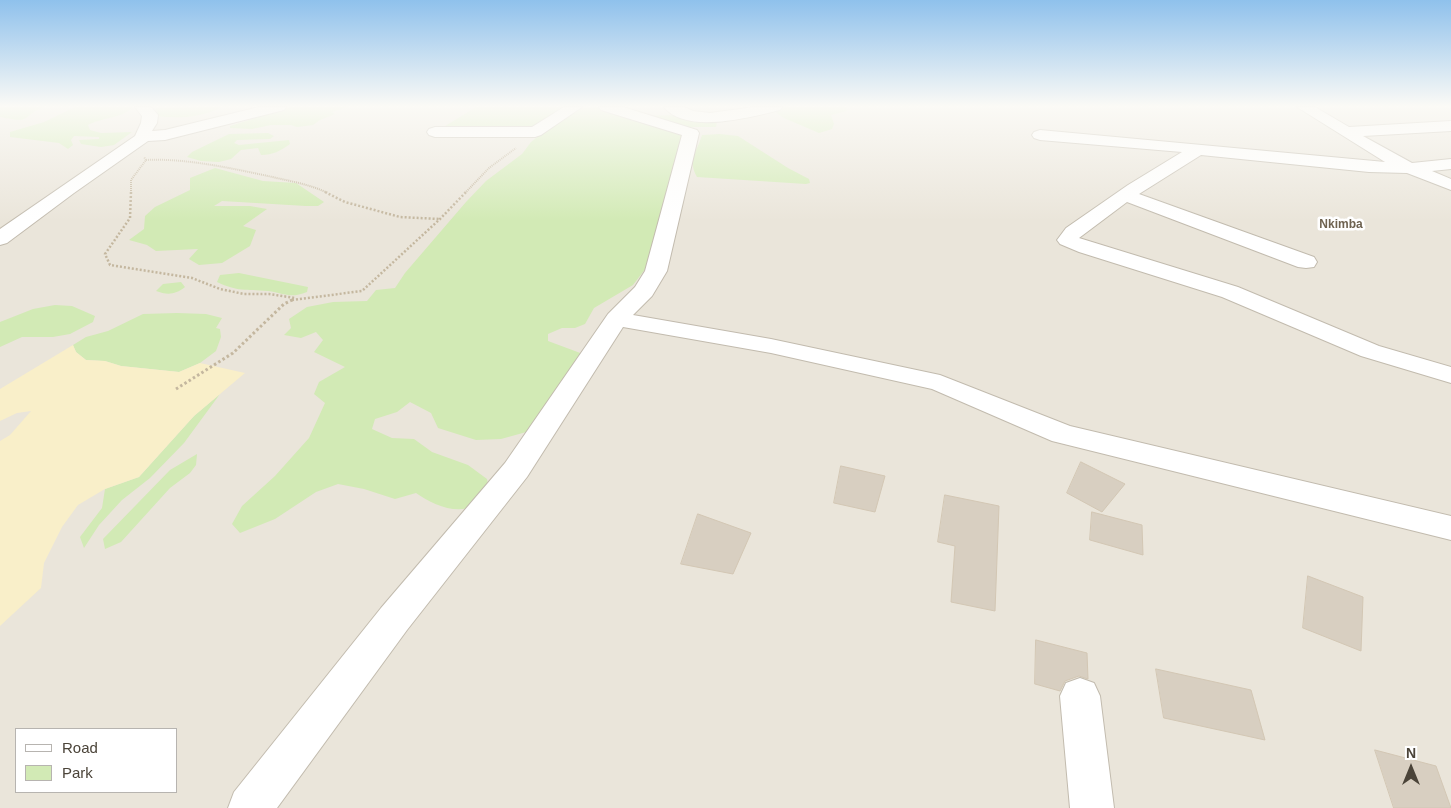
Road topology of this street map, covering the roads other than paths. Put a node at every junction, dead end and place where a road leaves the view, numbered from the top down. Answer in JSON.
{"nodes":[{"id":1,"x":137,"y":145,"type":"edge"},
{"id":2,"x":688,"y":145,"type":"edge"},
{"id":3,"x":1156,"y":145,"type":"edge"},
{"id":4,"x":1368,"y":145,"type":"edge"},
{"id":5,"x":1198,"y":150,"type":"junction"},
{"id":6,"x":1451,"y":164,"type":"edge"},
{"id":7,"x":1410,"y":168,"type":"junction"},
{"id":8,"x":1451,"y":185,"type":"edge"},
{"id":9,"x":1125,"y":195,"type":"junction"},
{"id":10,"x":0,"y":239,"type":"edge"},
{"id":11,"x":1306,"y":262,"type":"dead end"},
{"id":12,"x":616,"y":319,"type":"junction"},
{"id":13,"x":1451,"y":375,"type":"edge"},
{"id":14,"x":1451,"y":528,"type":"edge"},
{"id":15,"x":1080,"y":696,"type":"dead end"},
{"id":16,"x":250,"y":808,"type":"edge"},
{"id":17,"x":1092,"y":808,"type":"edge"}],
"edges":[{"from":1,"to":10,"type":"street"},
{"from":2,"to":12,"type":"street"},
{"from":3,"to":5,"type":"street"},
{"from":4,"to":7,"type":"street"},
{"from":5,"to":7,"type":"street"},
{"from":5,"to":9,"type":"street"},
{"from":6,"to":7,"type":"street"},
{"from":7,"to":8,"type":"street"},
{"from":9,"to":11,"type":"street"},
{"from":9,"to":13,"type":"street"},
{"from":12,"to":14,"type":"street"},
{"from":12,"to":16,"type":"street"},
{"from":15,"to":17,"type":"street"}]}
